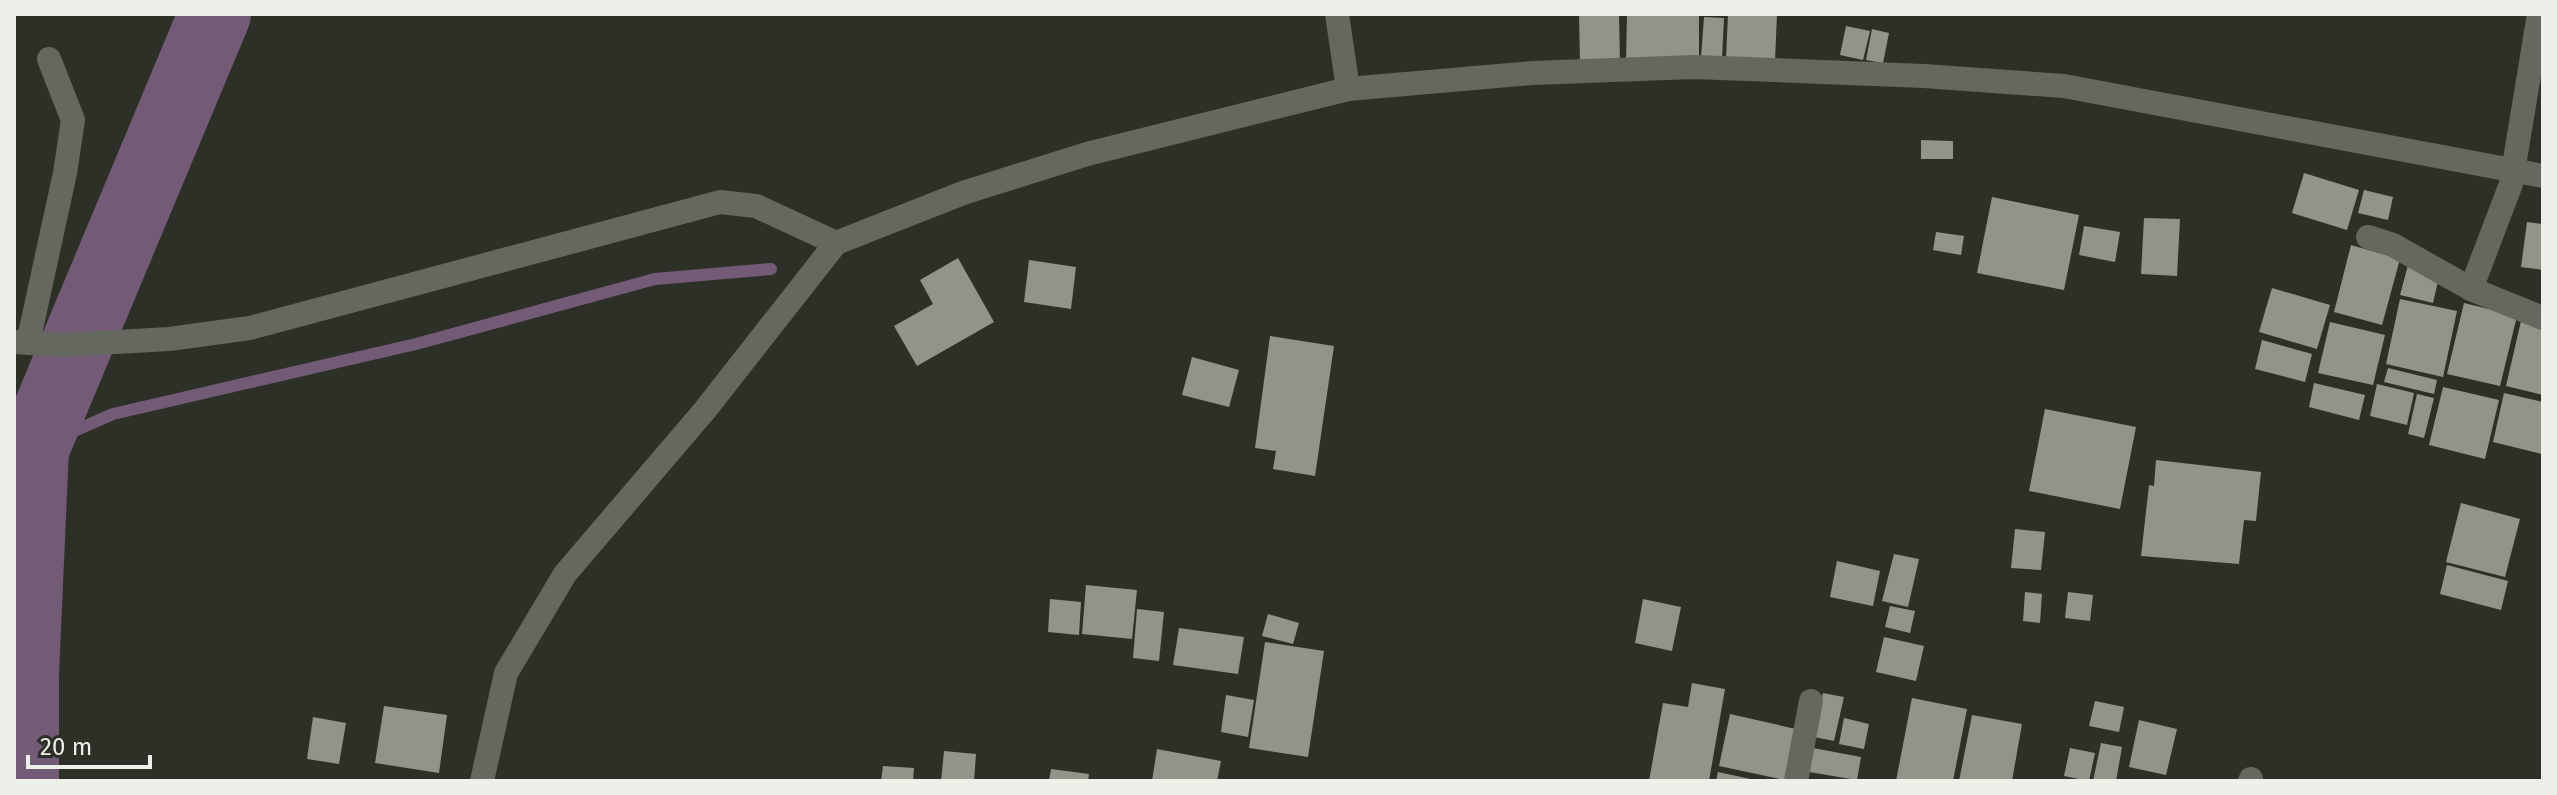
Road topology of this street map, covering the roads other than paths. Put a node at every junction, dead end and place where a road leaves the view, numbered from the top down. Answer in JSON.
{"nodes":[{"id":1,"x":1337,"y":14,"type":"edge"},
{"id":2,"x":2539,"y":14,"type":"edge"},
{"id":3,"x":49,"y":59,"type":"dead end"},
{"id":4,"x":1348,"y":89,"type":"junction"},
{"id":5,"x":2543,"y":176,"type":"edge"},
{"id":6,"x":2513,"y":177,"type":"junction"},
{"id":7,"x":2368,"y":237,"type":"dead end"},
{"id":8,"x":836,"y":243,"type":"junction"},
{"id":9,"x":2471,"y":289,"type":"junction"},
{"id":10,"x":2543,"y":318,"type":"edge"},
{"id":11,"x":21,"y":343,"type":"edge"},
{"id":12,"x":1811,"y":701,"type":"dead end"},
{"id":13,"x":482,"y":781,"type":"edge"},
{"id":14,"x":1796,"y":781,"type":"edge"}],
"edges":[{"from":1,"to":4,"type":"street"},
{"from":2,"to":6,"type":"street"},
{"from":3,"to":11,"type":"street"},
{"from":4,"to":6,"type":"street"},
{"from":4,"to":8,"type":"street"},
{"from":5,"to":6,"type":"street"},
{"from":6,"to":9,"type":"street"},
{"from":7,"to":9,"type":"street"},
{"from":8,"to":11,"type":"street"},
{"from":8,"to":13,"type":"street"},
{"from":9,"to":10,"type":"street"},
{"from":12,"to":14,"type":"street"}]}
